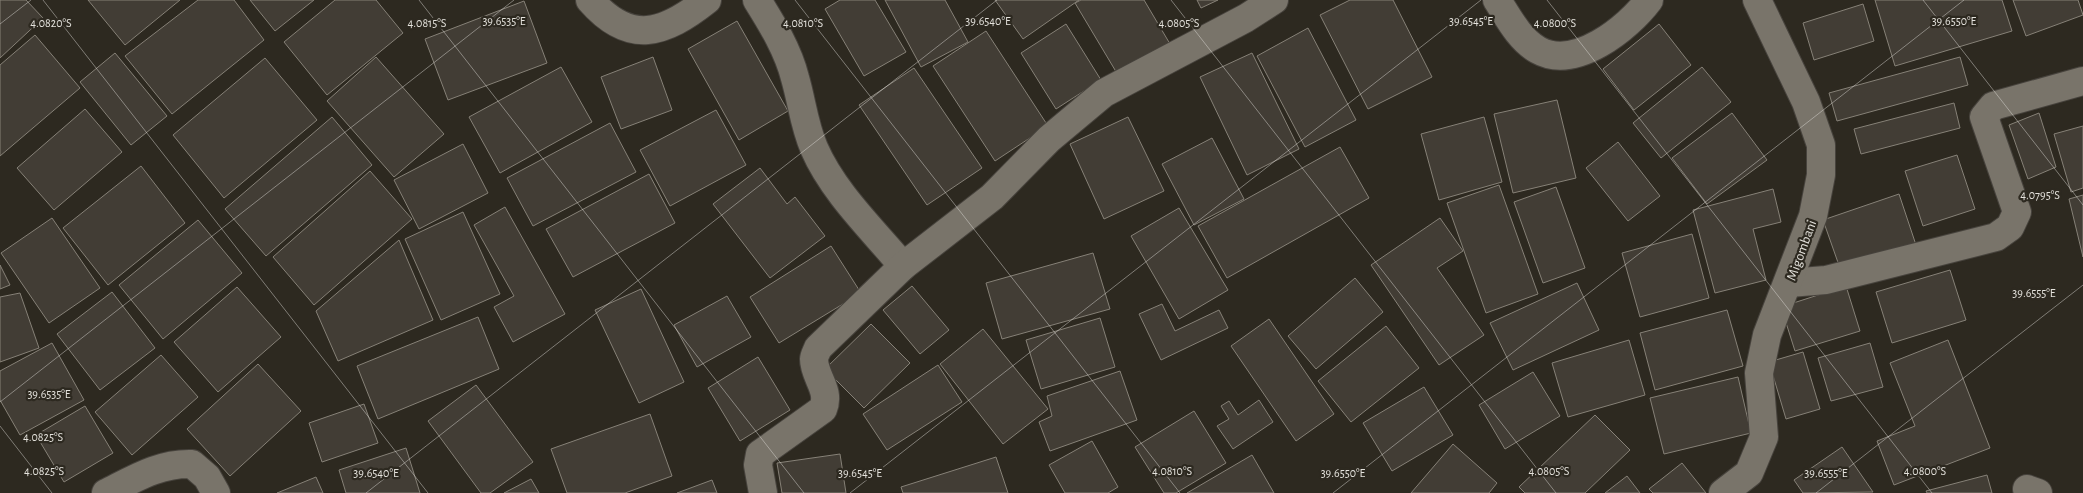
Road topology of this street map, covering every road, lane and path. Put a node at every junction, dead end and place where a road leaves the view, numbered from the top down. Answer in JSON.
{"nodes":[{"id":1,"x":590,"y":0,"type":"edge"},
{"id":2,"x":707,"y":0,"type":"edge"},
{"id":3,"x":756,"y":0,"type":"edge"},
{"id":4,"x":1274,"y":0,"type":"edge"},
{"id":5,"x":1497,"y":0,"type":"edge"},
{"id":6,"x":1649,"y":0,"type":"edge"},
{"id":7,"x":1757,"y":0,"type":"edge"},
{"id":8,"x":2083,"y":81,"type":"edge"},
{"id":9,"x":903,"y":266,"type":"junction"},
{"id":10,"x":1789,"y":282,"type":"junction"},
{"id":11,"x":106,"y":493,"type":"edge"},
{"id":12,"x":216,"y":493,"type":"edge"},
{"id":13,"x":764,"y":493,"type":"edge"},
{"id":14,"x":1723,"y":493,"type":"edge"}],
"edges":[{"from":1,"to":2,"type":"street"},
{"from":3,"to":9,"type":"street"},
{"from":4,"to":9,"type":"street"},
{"from":5,"to":6,"type":"street"},
{"from":7,"to":10,"type":"street","name":"Migombani"},
{"from":8,"to":10,"type":"street"},
{"from":9,"to":13,"type":"street"},
{"from":10,"to":14,"type":"street","name":"Migombani"},
{"from":11,"to":12,"type":"street"}]}
